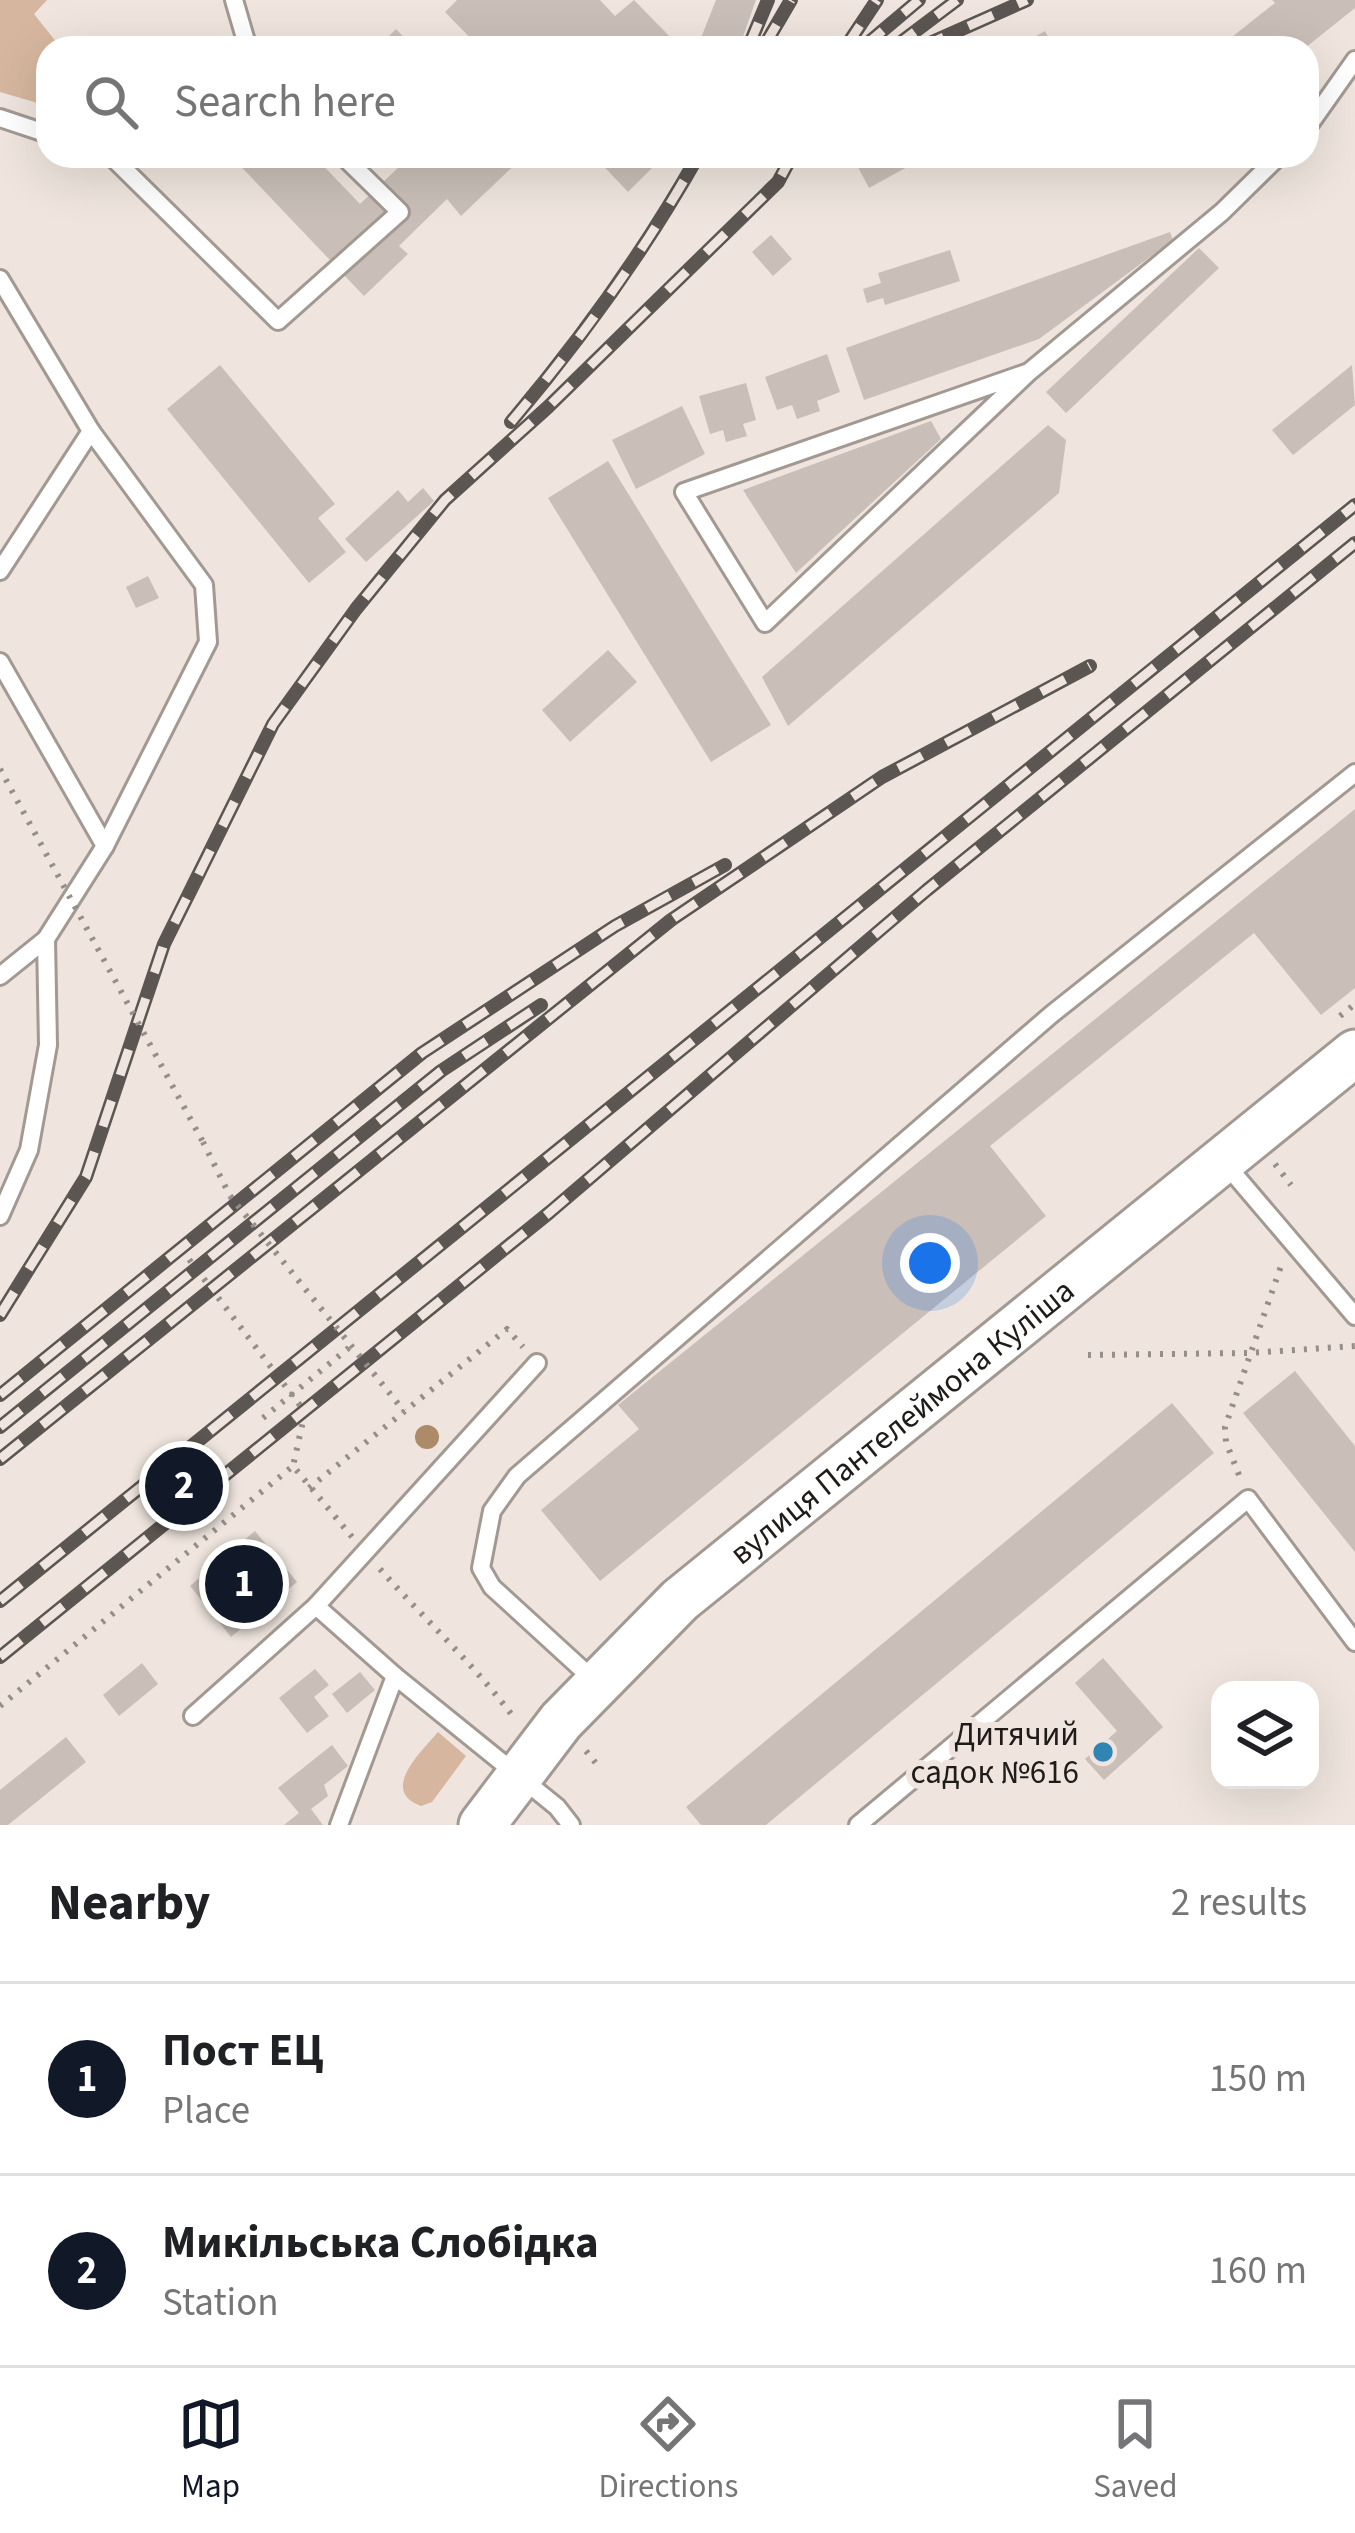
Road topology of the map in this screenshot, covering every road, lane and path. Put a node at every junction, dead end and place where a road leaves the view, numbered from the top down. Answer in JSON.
{"nodes":[{"id":1,"x":234,"y":0,"type":"edge"},
{"id":2,"x":244,"y":36,"type":"edge"},
{"id":3,"x":1355,"y":60,"type":"edge"},
{"id":4,"x":1319,"y":111,"type":"edge"},
{"id":5,"x":0,"y":118,"type":"edge"},
{"id":6,"x":36,"y":130,"type":"edge"},
{"id":7,"x":123,"y":168,"type":"edge"},
{"id":8,"x":355,"y":168,"type":"edge"},
{"id":9,"x":1267,"y":168,"type":"edge"},
{"id":10,"x":0,"y":279,"type":"edge"},
{"id":11,"x":1029,"y":372,"type":"junction"},
{"id":12,"x":91,"y":431,"type":"junction"},
{"id":13,"x":0,"y":571,"type":"edge"},
{"id":14,"x":0,"y":662,"type":"edge"},
{"id":15,"x":0,"y":769,"type":"edge"},
{"id":16,"x":1355,"y":772,"type":"edge"},
{"id":17,"x":105,"y":846,"type":"junction"},
{"id":18,"x":46,"y":939,"type":"junction"},
{"id":19,"x":0,"y":976,"type":"edge"},
{"id":20,"x":1355,"y":1053,"type":"edge"},
{"id":21,"x":1222,"y":1160,"type":"junction"},
{"id":22,"x":0,"y":1216,"type":"edge"},
{"id":23,"x":1291,"y":1240,"type":"junction"},
{"id":24,"x":182,"y":1250,"type":"dead end"},
{"id":25,"x":1355,"y":1316,"type":"edge"},
{"id":26,"x":507,"y":1329,"type":"dead end"},
{"id":27,"x":351,"y":1346,"type":"junction"},
{"id":28,"x":1355,"y":1346,"type":"edge"},
{"id":29,"x":1249,"y":1353,"type":"junction"},
{"id":30,"x":1088,"y":1355,"type":"dead end"},
{"id":31,"x":537,"y":1363,"type":"dead end"},
{"id":32,"x":292,"y":1395,"type":"junction"},
{"id":33,"x":404,"y":1411,"type":"junction"},
{"id":34,"x":262,"y":1418,"type":"dead end"},
{"id":35,"x":293,"y":1466,"type":"junction"},
{"id":36,"x":308,"y":1488,"type":"junction"},
{"id":37,"x":1248,"y":1499,"type":"junction"},
{"id":38,"x":316,"y":1606,"type":"junction"},
{"id":39,"x":1355,"y":1642,"type":"edge"},
{"id":40,"x":395,"y":1676,"type":"junction"},
{"id":41,"x":597,"y":1684,"type":"junction"},
{"id":42,"x":0,"y":1706,"type":"edge"},
{"id":43,"x":193,"y":1716,"type":"dead end"},
{"id":44,"x":515,"y":1719,"type":"dead end"},
{"id":45,"x":519,"y":1775,"type":"junction"},
{"id":46,"x":339,"y":1825,"type":"edge"},
{"id":47,"x":482,"y":1825,"type":"edge"},
{"id":48,"x":571,"y":1825,"type":"edge"},
{"id":49,"x":858,"y":1825,"type":"edge"}],
"edges":[{"from":1,"to":2,"type":"lane"},
{"from":3,"to":4,"type":"lane"},
{"from":5,"to":6,"type":"lane"},
{"from":7,"to":8,"type":"lane"},
{"from":9,"to":11,"type":"lane"},
{"from":10,"to":12,"type":"lane"},
{"from":11,"to":11,"type":"lane"},
{"from":12,"to":13,"type":"lane"},
{"from":12,"to":17,"type":"lane"},
{"from":14,"to":17,"type":"lane"},
{"from":15,"to":27,"type":"path","bridge":true},
{"from":16,"to":41,"type":"lane"},
{"from":17,"to":18,"type":"lane"},
{"from":18,"to":19,"type":"lane"},
{"from":18,"to":22,"type":"lane"},
{"from":20,"to":21,"type":"street","name":"вулиця Пантелеймона Куліша"},
{"from":21,"to":23,"type":"lane"},
{"from":21,"to":41,"type":"street","name":"вулиця Пантелеймона Куліша"},
{"from":23,"to":25,"type":"lane"},
{"from":23,"to":29,"type":"path"},
{"from":24,"to":32,"type":"path"},
{"from":26,"to":33,"type":"path"},
{"from":27,"to":32,"type":"path"},
{"from":27,"to":33,"type":"path","bridge":true},
{"from":28,"to":29,"type":"path"},
{"from":29,"to":30,"type":"path"},
{"from":29,"to":37,"type":"path"},
{"from":31,"to":38,"type":"lane"},
{"from":32,"to":34,"type":"path"},
{"from":32,"to":35,"type":"path"},
{"from":33,"to":36,"type":"path"},
{"from":35,"to":36,"type":"path"},
{"from":35,"to":42,"type":"path"},
{"from":36,"to":44,"type":"path"},
{"from":37,"to":39,"type":"lane"},
{"from":37,"to":49,"type":"lane"},
{"from":38,"to":40,"type":"lane"},
{"from":38,"to":43,"type":"lane"},
{"from":40,"to":45,"type":"lane"},
{"from":40,"to":46,"type":"lane"},
{"from":41,"to":45,"type":"street","name":"вулиця Пантелеймона Куліша"},
{"from":45,"to":47,"type":"street","name":"вулиця Пантелеймона Куліша"},
{"from":45,"to":48,"type":"lane"}]}
